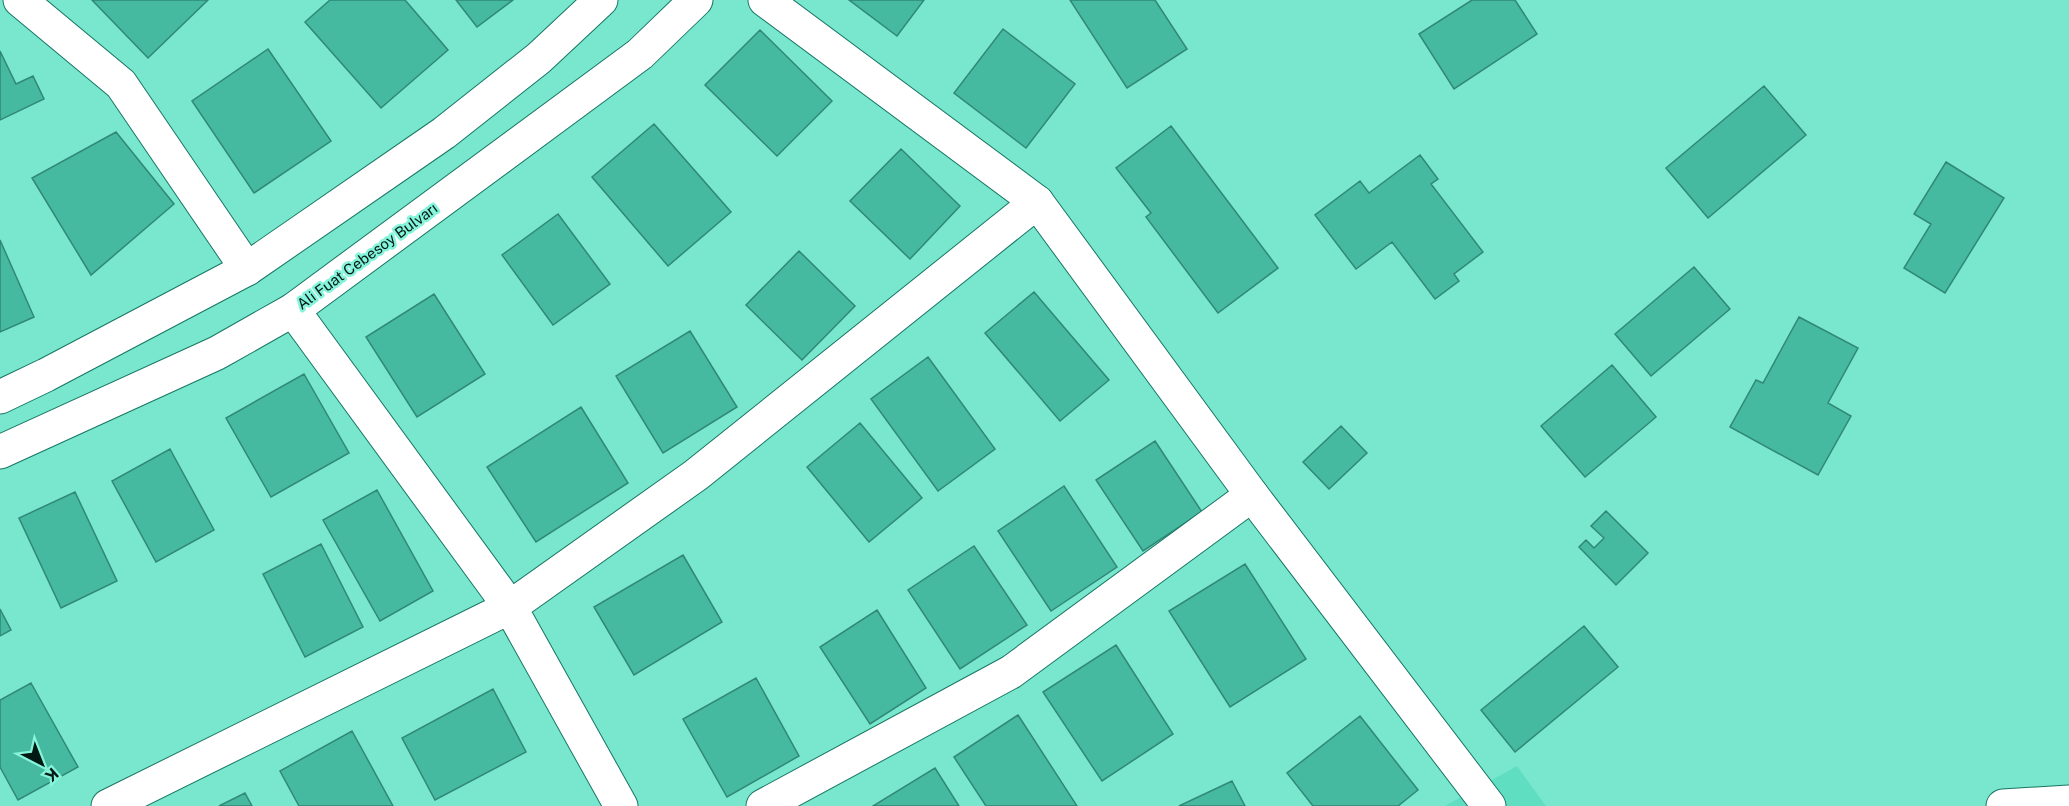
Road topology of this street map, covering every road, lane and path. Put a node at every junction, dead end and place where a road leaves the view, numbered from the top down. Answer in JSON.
{"nodes":[{"id":1,"x":20,"y":0,"type":"edge"},
{"id":2,"x":601,"y":0,"type":"edge"},
{"id":3,"x":696,"y":0,"type":"edge"},
{"id":4,"x":765,"y":0,"type":"edge"},
{"id":5,"x":1037,"y":202,"type":"junction"},
{"id":6,"x":247,"y":269,"type":"junction"},
{"id":7,"x":293,"y":310,"type":"junction"},
{"id":8,"x":0,"y":397,"type":"edge"},
{"id":9,"x":0,"y":452,"type":"edge"},
{"id":10,"x":1252,"y":495,"type":"junction"},
{"id":11,"x":510,"y":607,"type":"junction"},
{"id":12,"x":2069,"y":802,"type":"edge"},
{"id":13,"x":108,"y":806,"type":"edge"},
{"id":14,"x":621,"y":806,"type":"edge"},
{"id":15,"x":763,"y":806,"type":"edge"},
{"id":16,"x":1490,"y":806,"type":"edge"},
{"id":17,"x":2003,"y":806,"type":"edge"}],
"edges":[{"from":1,"to":6,"type":"street"},
{"from":2,"to":6,"type":"street"},
{"from":3,"to":7,"type":"street","name":"Ali Fuat Cebesoy Bulvarı"},
{"from":4,"to":5,"type":"street"},
{"from":5,"to":10,"type":"street"},
{"from":5,"to":11,"type":"street"},
{"from":6,"to":8,"type":"street"},
{"from":7,"to":9,"type":"street","name":"Ali Fuat Cebesoy Bulvarı"},
{"from":7,"to":11,"type":"street"},
{"from":10,"to":15,"type":"street"},
{"from":10,"to":16,"type":"street"},
{"from":11,"to":13,"type":"street"},
{"from":11,"to":14,"type":"street"},
{"from":12,"to":17,"type":"street"}]}
